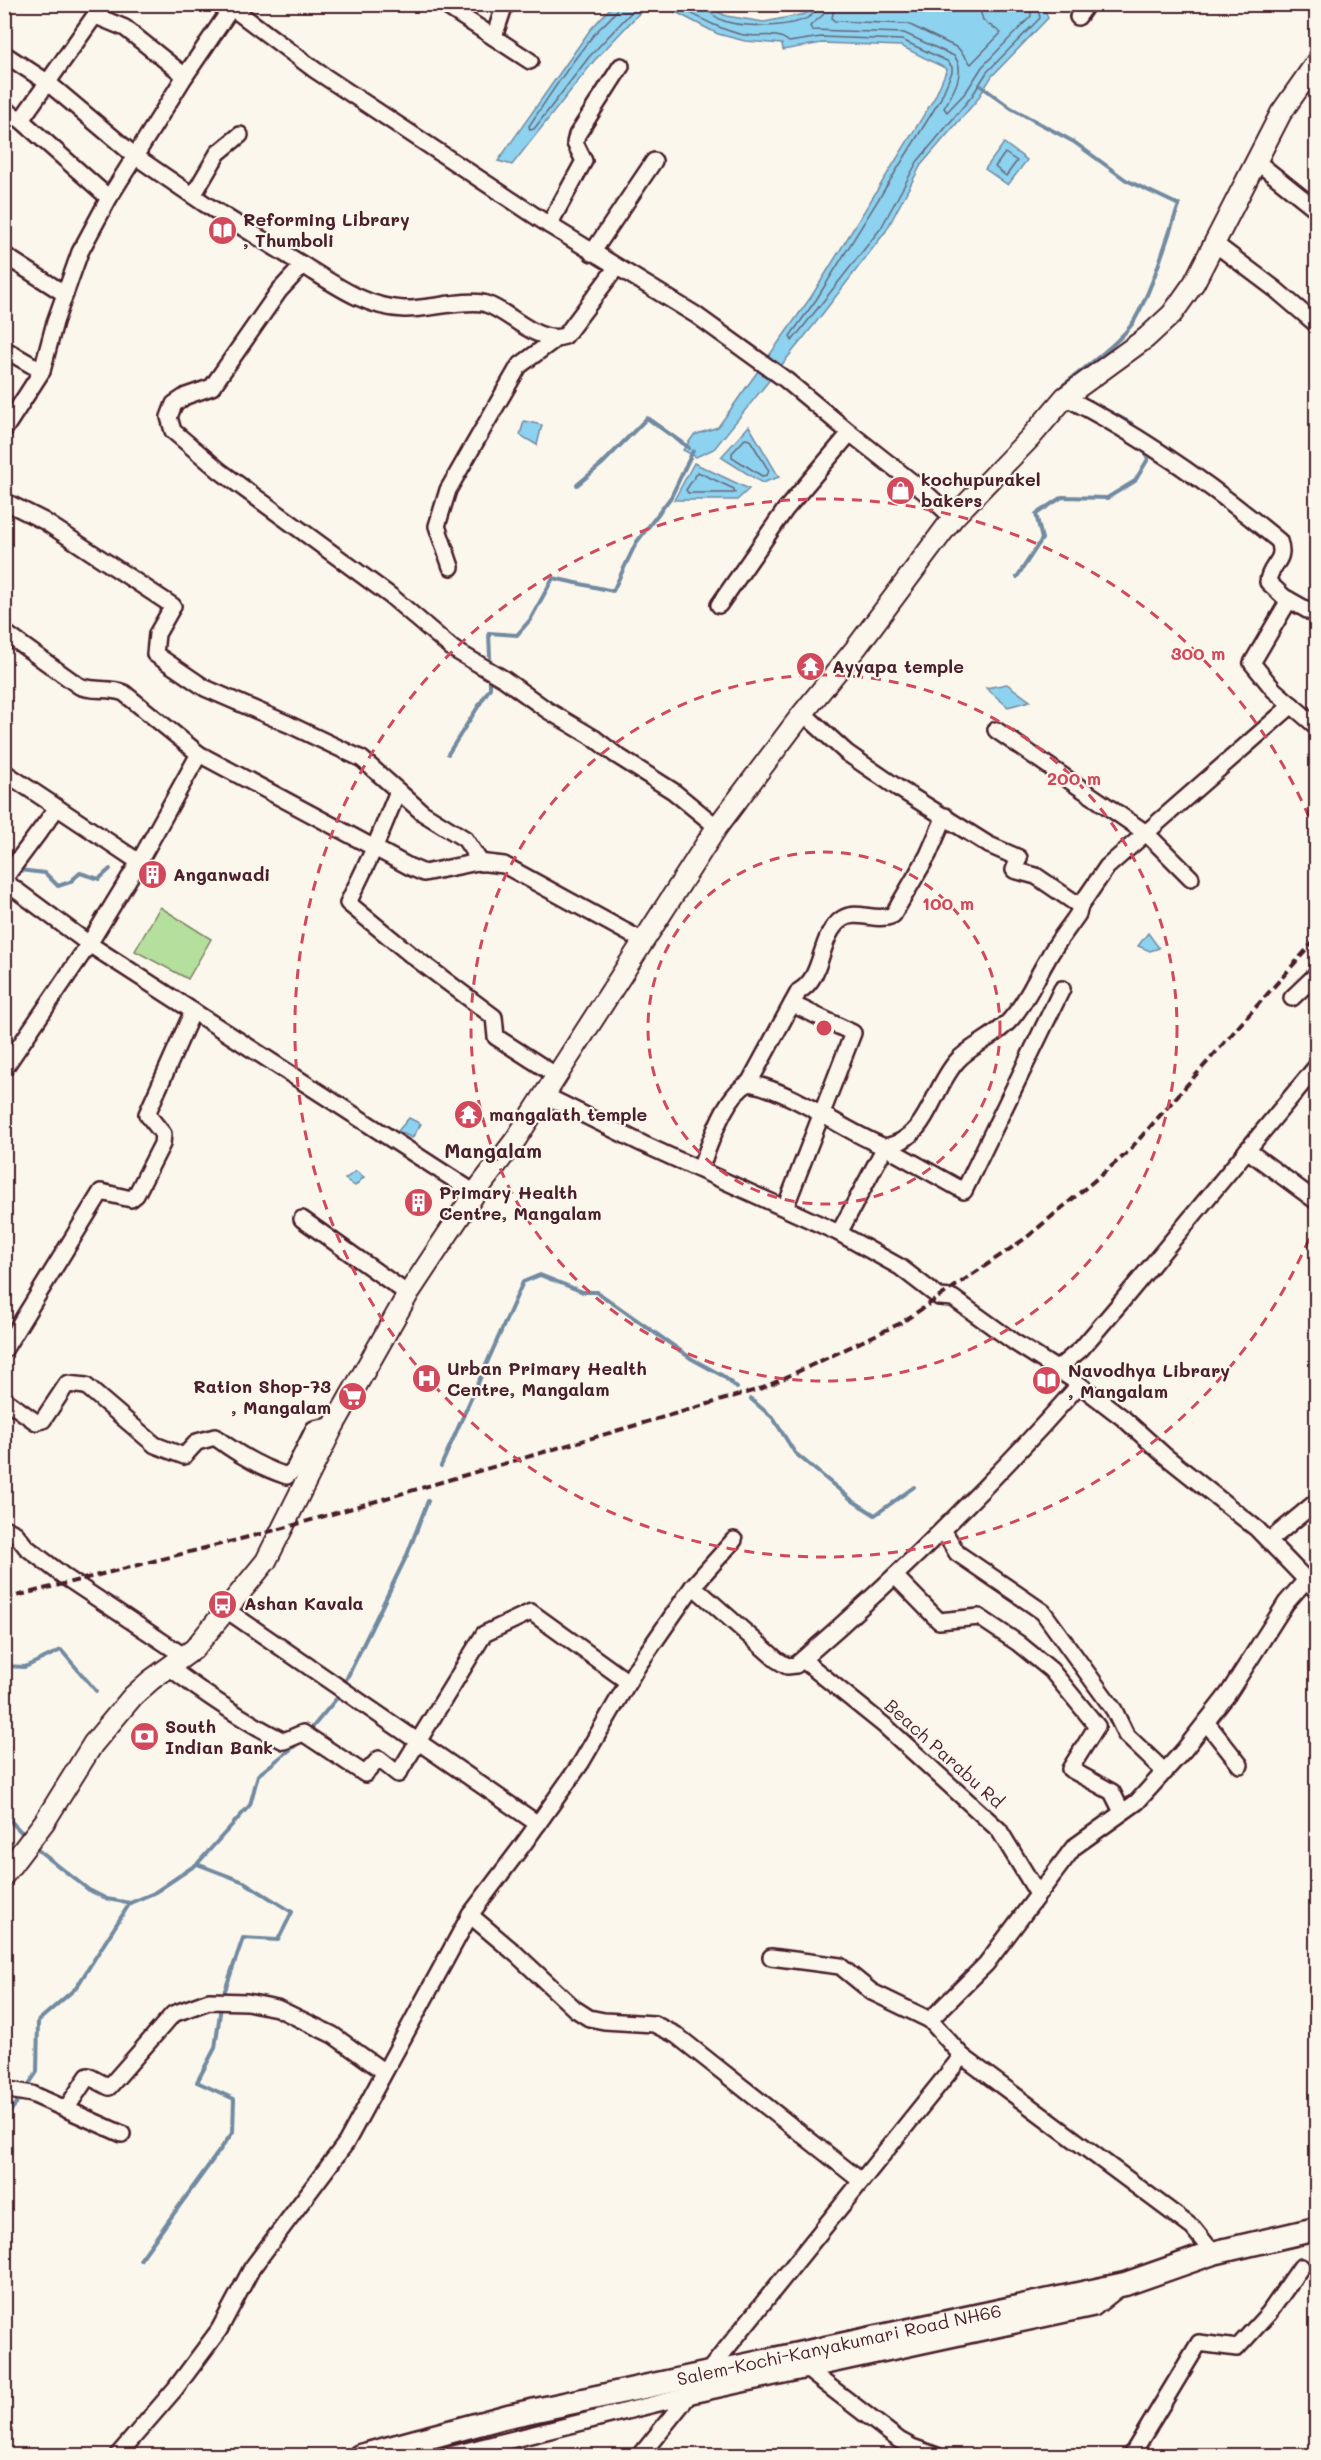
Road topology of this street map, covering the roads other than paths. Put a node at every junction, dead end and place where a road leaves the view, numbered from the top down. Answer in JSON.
{"nodes":[{"id":1,"x":443,"y":4,"type":"edge"},
{"id":2,"x":505,"y":4,"type":"edge"},
{"id":3,"x":231,"y":6,"type":"edge"},
{"id":4,"x":99,"y":10,"type":"edge"},
{"id":5,"x":494,"y":38,"type":"junction"},
{"id":6,"x":5,"y":56,"type":"edge"},
{"id":7,"x":530,"y":61,"type":"dead end"},
{"id":8,"x":1317,"y":63,"type":"edge"},
{"id":9,"x":621,"y":66,"type":"dead end"},
{"id":10,"x":185,"y":76,"type":"junction"},
{"id":11,"x":47,"y":82,"type":"junction"},
{"id":12,"x":4,"y":110,"type":"edge"},
{"id":13,"x":21,"y":120,"type":"junction"},
{"id":14,"x":240,"y":135,"type":"dead end"},
{"id":15,"x":135,"y":156,"type":"junction"},
{"id":16,"x":654,"y":161,"type":"dead end"},
{"id":17,"x":1256,"y":161,"type":"junction"},
{"id":18,"x":194,"y":194,"type":"junction"},
{"id":19,"x":109,"y":198,"type":"junction"},
{"id":20,"x":1317,"y":209,"type":"edge"},
{"id":21,"x":549,"y":225,"type":"junction"},
{"id":22,"x":1214,"y":243,"type":"junction"},
{"id":23,"x":592,"y":253,"type":"junction"},
{"id":24,"x":4,"y":255,"type":"edge"},
{"id":25,"x":303,"y":266,"type":"junction"},
{"id":26,"x":616,"y":268,"type":"junction"},
{"id":27,"x":65,"y":294,"type":"junction"},
{"id":28,"x":1317,"y":324,"type":"edge"},
{"id":29,"x":557,"y":338,"type":"junction"},
{"id":30,"x":4,"y":349,"type":"edge"},
{"id":31,"x":42,"y":371,"type":"junction"},
{"id":32,"x":1065,"y":397,"type":"junction"},
{"id":33,"x":4,"y":430,"type":"edge"},
{"id":34,"x":850,"y":433,"type":"junction"},
{"id":35,"x":4,"y":501,"type":"edge"},
{"id":36,"x":953,"y":518,"type":"junction"},
{"id":37,"x":451,"y":567,"type":"dead end"},
{"id":38,"x":1289,"y":600,"type":"junction"},
{"id":39,"x":719,"y":604,"type":"dead end"},
{"id":40,"x":1317,"y":615,"type":"edge"},
{"id":41,"x":4,"y":632,"type":"edge"},
{"id":42,"x":1292,"y":705,"type":"junction"},
{"id":43,"x":803,"y":713,"type":"junction"},
{"id":44,"x":1317,"y":726,"type":"edge"},
{"id":45,"x":996,"y":730,"type":"dead end"},
{"id":46,"x":200,"y":754,"type":"junction"},
{"id":47,"x":4,"y":772,"type":"edge"},
{"id":48,"x":398,"y":791,"type":"junction"},
{"id":49,"x":57,"y":808,"type":"junction"},
{"id":50,"x":945,"y":816,"type":"junction"},
{"id":51,"x":717,"y":827,"type":"junction"},
{"id":52,"x":1146,"y":833,"type":"junction"},
{"id":53,"x":374,"y":849,"type":"junction"},
{"id":54,"x":139,"y":862,"type":"junction"},
{"id":55,"x":481,"y":863,"type":"junction"},
{"id":56,"x":1191,"y":878,"type":"dead end"},
{"id":57,"x":4,"y":880,"type":"edge"},
{"id":58,"x":1080,"y":906,"type":"junction"},
{"id":59,"x":643,"y":941,"type":"junction"},
{"id":60,"x":89,"y":944,"type":"junction"},
{"id":61,"x":1317,"y":975,"type":"edge"},
{"id":62,"x":1062,"y":988,"type":"dead end"},
{"id":63,"x":1292,"y":998,"type":"dead end"},
{"id":64,"x":792,"y":1004,"type":"junction"},
{"id":65,"x":193,"y":1011,"type":"junction"},
{"id":66,"x":1317,"y":1067,"type":"edge"},
{"id":67,"x":5,"y":1069,"type":"edge"},
{"id":68,"x":557,"y":1076,"type":"junction"},
{"id":69,"x":749,"y":1083,"type":"junction"},
{"id":70,"x":544,"y":1095,"type":"junction"},
{"id":71,"x":821,"y":1114,"type":"junction"},
{"id":72,"x":885,"y":1147,"type":"junction"},
{"id":73,"x":1247,"y":1150,"type":"junction"},
{"id":74,"x":700,"y":1169,"type":"junction"},
{"id":75,"x":475,"y":1193,"type":"junction"},
{"id":76,"x":1317,"y":1201,"type":"edge"},
{"id":77,"x":785,"y":1208,"type":"junction"},
{"id":78,"x":302,"y":1219,"type":"dead end"},
{"id":79,"x":839,"y":1233,"type":"junction"},
{"id":80,"x":408,"y":1294,"type":"junction"},
{"id":81,"x":4,"y":1350,"type":"edge"},
{"id":82,"x":1056,"y":1370,"type":"junction"},
{"id":83,"x":1079,"y":1384,"type":"junction"},
{"id":84,"x":4,"y":1399,"type":"edge"},
{"id":85,"x":334,"y":1425,"type":"junction"},
{"id":86,"x":1317,"y":1502,"type":"edge"},
{"id":87,"x":4,"y":1528,"type":"edge"},
{"id":88,"x":943,"y":1530,"type":"junction"},
{"id":89,"x":734,"y":1540,"type":"dead end"},
{"id":90,"x":1269,"y":1541,"type":"junction"},
{"id":91,"x":896,"y":1577,"type":"junction"},
{"id":92,"x":1311,"y":1585,"type":"edge"},
{"id":93,"x":693,"y":1586,"type":"junction"},
{"id":94,"x":228,"y":1611,"type":"junction"},
{"id":95,"x":803,"y":1660,"type":"junction"},
{"id":96,"x":177,"y":1662,"type":"junction"},
{"id":97,"x":628,"y":1682,"type":"junction"},
{"id":98,"x":1206,"y":1722,"type":"junction"},
{"id":99,"x":418,"y":1742,"type":"junction"},
{"id":100,"x":1240,"y":1765,"type":"dead end"},
{"id":101,"x":1165,"y":1772,"type":"junction"},
{"id":102,"x":1122,"y":1812,"type":"junction"},
{"id":103,"x":538,"y":1824,"type":"junction"},
{"id":104,"x":4,"y":1875,"type":"edge"},
{"id":105,"x":1038,"y":1894,"type":"junction"},
{"id":106,"x":470,"y":1915,"type":"junction"},
{"id":107,"x":771,"y":1957,"type":"dead end"},
{"id":108,"x":930,"y":2020,"type":"junction"},
{"id":109,"x":962,"y":2056,"type":"junction"},
{"id":110,"x":383,"y":2071,"type":"junction"},
{"id":111,"x":4,"y":2089,"type":"edge"},
{"id":112,"x":66,"y":2109,"type":"junction"},
{"id":113,"x":122,"y":2134,"type":"dead end"},
{"id":114,"x":861,"y":2181,"type":"junction"},
{"id":115,"x":1317,"y":2229,"type":"edge"},
{"id":116,"x":1213,"y":2253,"type":"junction"},
{"id":117,"x":1301,"y":2267,"type":"dead end"},
{"id":118,"x":1125,"y":2284,"type":"junction"},
{"id":119,"x":790,"y":2356,"type":"junction"},
{"id":120,"x":808,"y":2370,"type":"junction"},
{"id":121,"x":704,"y":2373,"type":"junction"},
{"id":122,"x":687,"y":2396,"type":"junction"},
{"id":123,"x":117,"y":2456,"type":"edge"},
{"id":124,"x":360,"y":2456,"type":"edge"},
{"id":125,"x":446,"y":2456,"type":"edge"},
{"id":126,"x":640,"y":2456,"type":"edge"},
{"id":127,"x":936,"y":2456,"type":"edge"},
{"id":128,"x":1131,"y":2456,"type":"edge"}],
"edges":[{"from":1,"to":5,"type":"street"},
{"from":2,"to":5,"type":"street"},
{"from":3,"to":10,"type":"street"},
{"from":3,"to":21,"type":"street"},
{"from":4,"to":10,"type":"street"},
{"from":4,"to":11,"type":"street"},
{"from":5,"to":7,"type":"street"},
{"from":6,"to":11,"type":"street"},
{"from":8,"to":17,"type":"main road"},
{"from":9,"to":21,"type":"street"},
{"from":10,"to":15,"type":"street"},
{"from":11,"to":13,"type":"street"},
{"from":11,"to":15,"type":"street"},
{"from":12,"to":13,"type":"street"},
{"from":13,"to":19,"type":"street"},
{"from":14,"to":18,"type":"street"},
{"from":15,"to":18,"type":"street"},
{"from":15,"to":19,"type":"street"},
{"from":16,"to":23,"type":"street"},
{"from":17,"to":20,"type":"street"},
{"from":17,"to":22,"type":"main road"},
{"from":18,"to":25,"type":"street"},
{"from":19,"to":27,"type":"street"},
{"from":21,"to":23,"type":"street"},
{"from":22,"to":28,"type":"street"},
{"from":22,"to":32,"type":"main road"},
{"from":23,"to":26,"type":"street"},
{"from":24,"to":27,"type":"street"},
{"from":25,"to":29,"type":"street"},
{"from":25,"to":51,"type":"street"},
{"from":26,"to":29,"type":"street"},
{"from":26,"to":34,"type":"street"},
{"from":27,"to":31,"type":"street"},
{"from":29,"to":37,"type":"street"},
{"from":30,"to":31,"type":"street"},
{"from":31,"to":33,"type":"street"},
{"from":32,"to":36,"type":"main road"},
{"from":32,"to":38,"type":"street"},
{"from":34,"to":36,"type":"street"},
{"from":34,"to":39,"type":"street"},
{"from":35,"to":48,"type":"street"},
{"from":36,"to":43,"type":"main road"},
{"from":38,"to":40,"type":"street"},
{"from":38,"to":42,"type":"street"},
{"from":41,"to":46,"type":"street"},
{"from":42,"to":44,"type":"street"},
{"from":42,"to":52,"type":"street"},
{"from":43,"to":50,"type":"street"},
{"from":43,"to":51,"type":"main road"},
{"from":45,"to":52,"type":"street"},
{"from":46,"to":53,"type":"street"},
{"from":46,"to":54,"type":"street"},
{"from":47,"to":49,"type":"street"},
{"from":48,"to":53,"type":"street"},
{"from":48,"to":55,"type":"street"},
{"from":49,"to":54,"type":"street"},
{"from":49,"to":57,"type":"street"},
{"from":50,"to":58,"type":"street"},
{"from":50,"to":64,"type":"street"},
{"from":51,"to":59,"type":"main road"},
{"from":52,"to":56,"type":"street"},
{"from":52,"to":58,"type":"street"},
{"from":53,"to":55,"type":"street"},
{"from":53,"to":68,"type":"street"},
{"from":54,"to":60,"type":"street"},
{"from":55,"to":59,"type":"street"},
{"from":57,"to":60,"type":"street"},
{"from":58,"to":72,"type":"street"},
{"from":59,"to":68,"type":"main road"},
{"from":60,"to":65,"type":"street"},
{"from":60,"to":67,"type":"street"},
{"from":61,"to":63,"type":"street"},
{"from":62,"to":72,"type":"street"},
{"from":64,"to":69,"type":"street"},
{"from":64,"to":71,"type":"street"},
{"from":65,"to":75,"type":"street"},
{"from":65,"to":81,"type":"street"},
{"from":66,"to":73,"type":"street"},
{"from":68,"to":70,"type":"main road"},
{"from":69,"to":71,"type":"street"},
{"from":69,"to":74,"type":"street"},
{"from":70,"to":74,"type":"street"},
{"from":70,"to":75,"type":"main road"},
{"from":71,"to":72,"type":"street"},
{"from":71,"to":77,"type":"street"},
{"from":72,"to":79,"type":"street"},
{"from":73,"to":76,"type":"street"},
{"from":73,"to":82,"type":"street"},
{"from":74,"to":77,"type":"street"},
{"from":75,"to":80,"type":"main road"},
{"from":77,"to":79,"type":"street"},
{"from":78,"to":80,"type":"street"},
{"from":79,"to":82,"type":"street"},
{"from":80,"to":85,"type":"main road"},
{"from":82,"to":83,"type":"street"},
{"from":83,"to":88,"type":"street"},
{"from":83,"to":90,"type":"street"},
{"from":84,"to":85,"type":"street"},
{"from":85,"to":94,"type":"main road"},
{"from":86,"to":90,"type":"street"},
{"from":87,"to":96,"type":"street"},
{"from":88,"to":91,"type":"street"},
{"from":88,"to":101,"type":"street"},
{"from":89,"to":93,"type":"street"},
{"from":90,"to":92,"type":"street"},
{"from":91,"to":95,"type":"street"},
{"from":91,"to":102,"type":"street"},
{"from":92,"to":98,"type":"street"},
{"from":93,"to":95,"type":"street"},
{"from":93,"to":97,"type":"street"},
{"from":94,"to":96,"type":"main road"},
{"from":94,"to":99,"type":"street"},
{"from":95,"to":105,"type":"street","name":"Beach Parabu Rd"},
{"from":96,"to":99,"type":"street"},
{"from":96,"to":104,"type":"main road"},
{"from":97,"to":99,"type":"street"},
{"from":97,"to":103,"type":"street"},
{"from":98,"to":100,"type":"street"},
{"from":98,"to":101,"type":"street"},
{"from":99,"to":103,"type":"street"},
{"from":101,"to":102,"type":"street"},
{"from":102,"to":105,"type":"street"},
{"from":103,"to":106,"type":"street"},
{"from":105,"to":108,"type":"street"},
{"from":106,"to":110,"type":"street"},
{"from":106,"to":114,"type":"street"},
{"from":107,"to":108,"type":"street"},
{"from":108,"to":109,"type":"street"},
{"from":109,"to":114,"type":"street"},
{"from":109,"to":116,"type":"street"},
{"from":110,"to":112,"type":"street"},
{"from":110,"to":123,"type":"street"},
{"from":111,"to":112,"type":"street"},
{"from":112,"to":113,"type":"street"},
{"from":114,"to":121,"type":"street"},
{"from":115,"to":116,"type":"highway","name":"Salem-Kochi-Kanyakumari Road NH66"},
{"from":116,"to":118,"type":"highway","name":"Salem-Kochi-Kanyakumari Road NH66"},
{"from":117,"to":128,"type":"street"},
{"from":118,"to":119,"type":"highway","name":"Salem-Kochi-Kanyakumari Road NH66"},
{"from":118,"to":120,"type":"street"},
{"from":119,"to":120,"type":"street"},
{"from":119,"to":121,"type":"highway","name":"Salem-Kochi-Kanyakumari Road NH66"},
{"from":120,"to":122,"type":"street"},
{"from":120,"to":127,"type":"street"},
{"from":121,"to":122,"type":"street"},
{"from":121,"to":124,"type":"highway","name":"Salem-Kochi-Kanyakumari Road NH66"},
{"from":122,"to":125,"type":"street"},
{"from":122,"to":126,"type":"street"}]}
